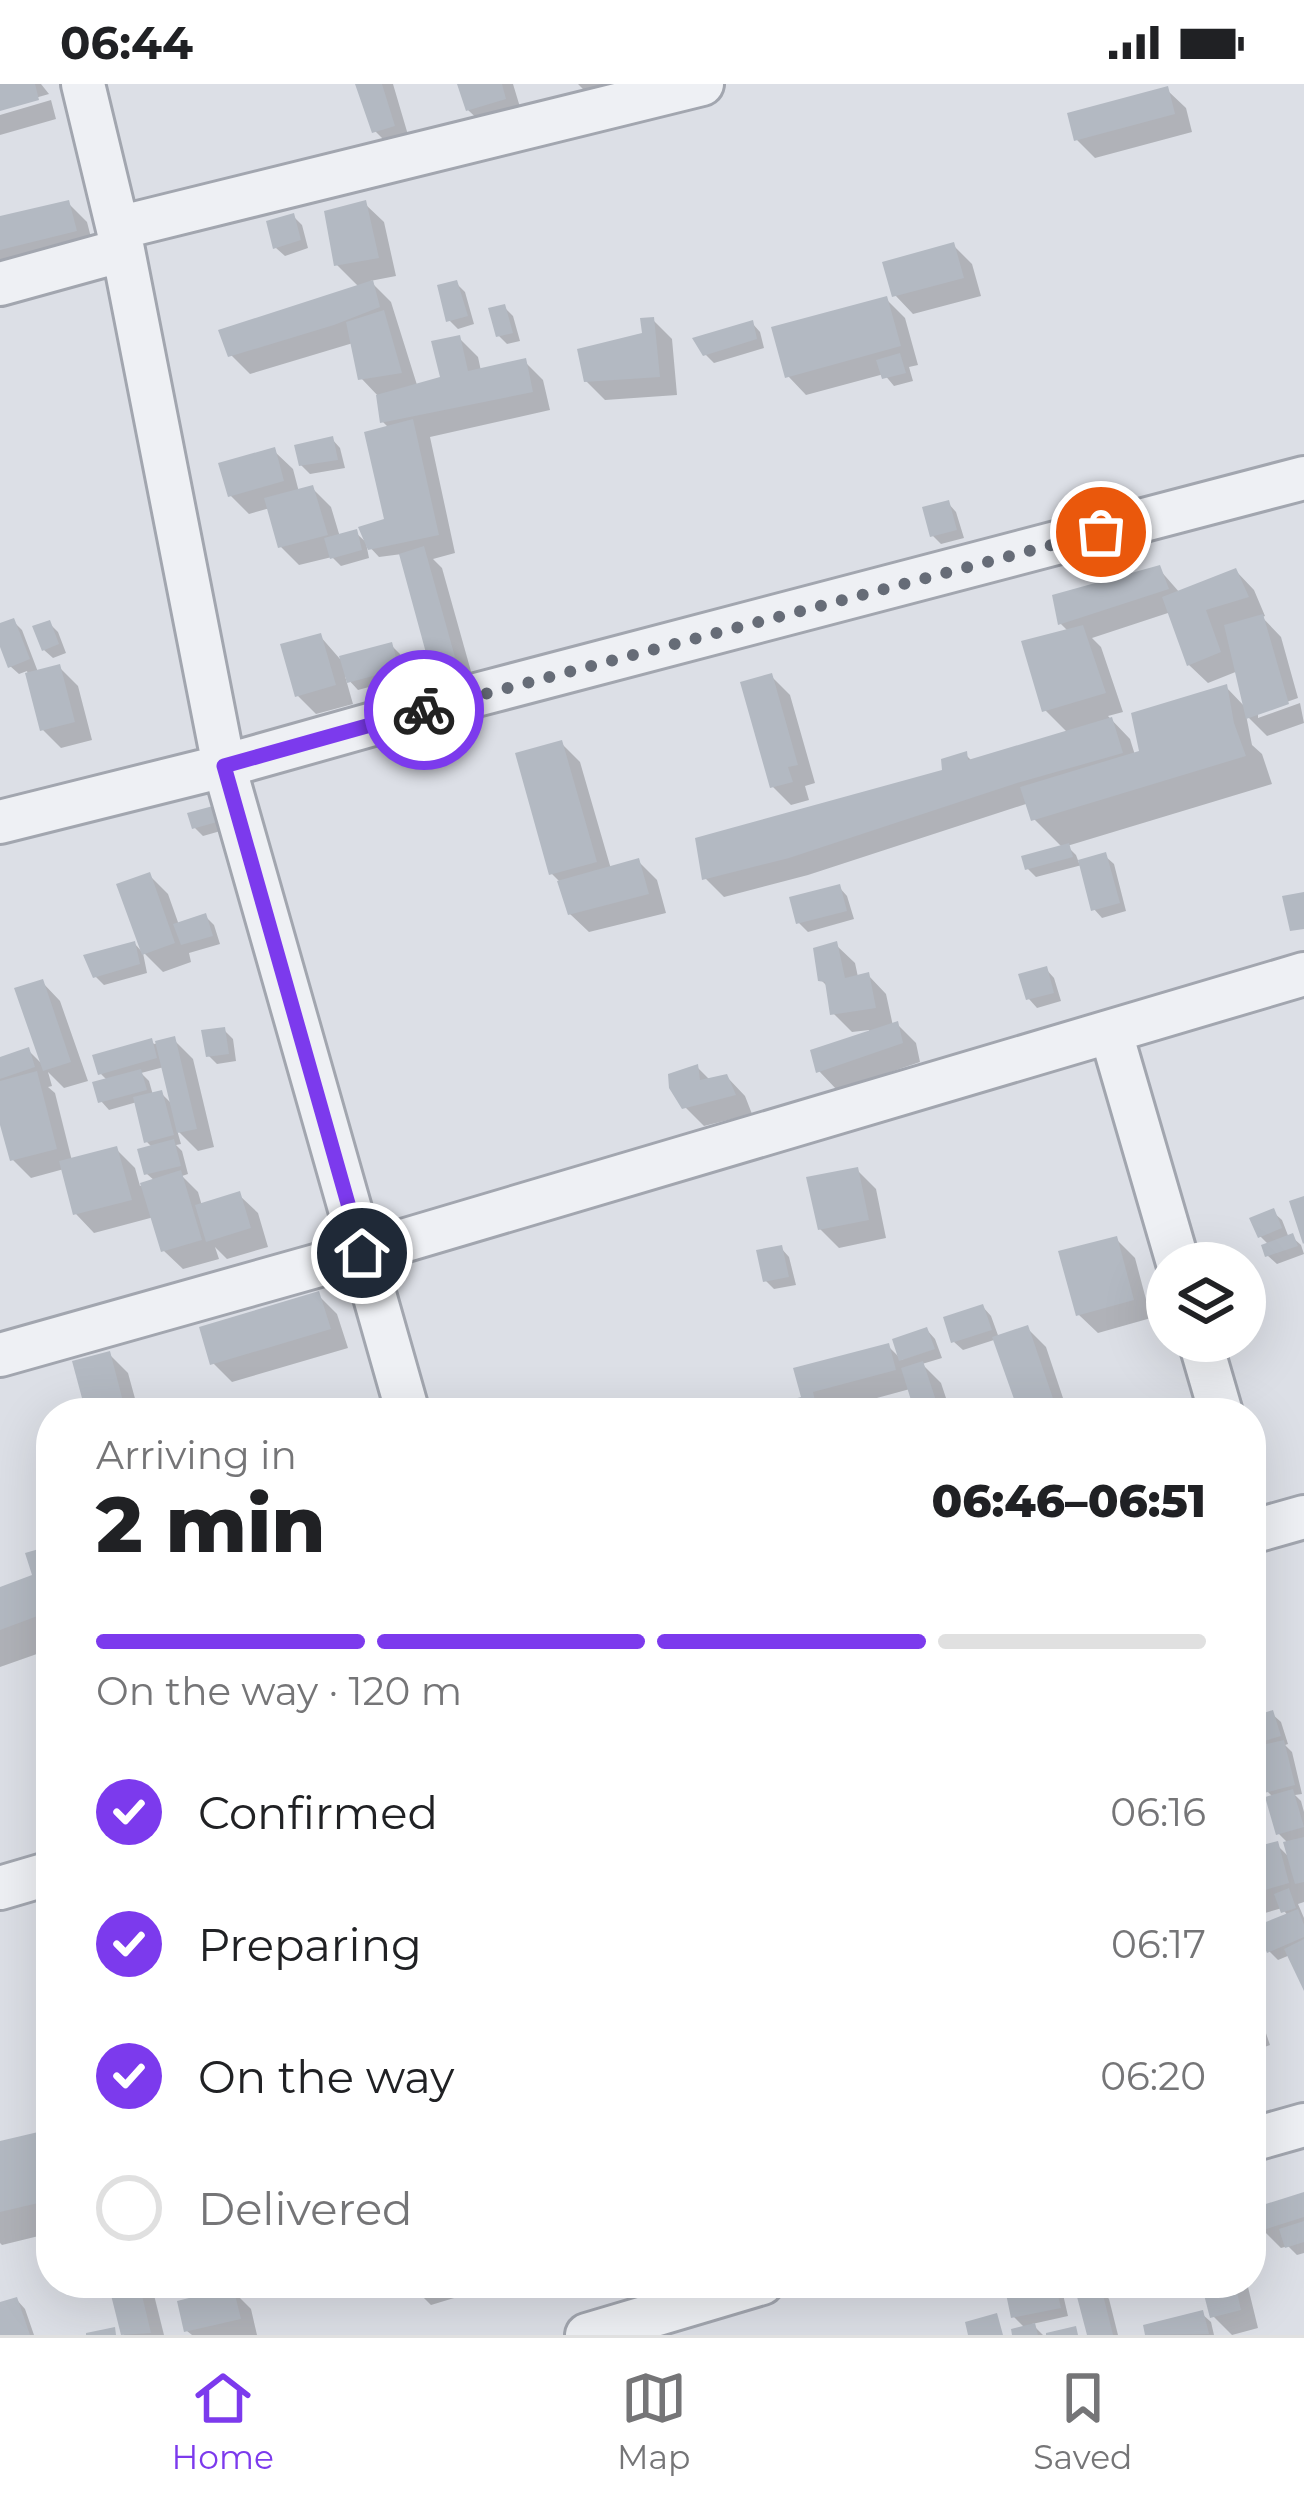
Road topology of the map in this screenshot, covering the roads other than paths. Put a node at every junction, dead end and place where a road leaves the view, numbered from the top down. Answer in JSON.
{"nodes":[{"id":1,"x":83,"y":84,"type":"edge"},
{"id":2,"x":702,"y":84,"type":"edge"},
{"id":3,"x":121,"y":239,"type":"junction"},
{"id":4,"x":0,"y":284,"type":"edge"},
{"id":5,"x":1304,"y":478,"type":"edge"},
{"id":6,"x":224,"y":766,"type":"junction"},
{"id":7,"x":0,"y":822,"type":"edge"},
{"id":8,"x":1304,"y":974,"type":"edge"},
{"id":9,"x":1111,"y":1033,"type":"junction"},
{"id":10,"x":1172,"y":1242,"type":"edge"},
{"id":11,"x":362,"y":1253,"type":"junction"},
{"id":12,"x":0,"y":1355,"type":"edge"},
{"id":13,"x":1206,"y":1362,"type":"edge"},
{"id":14,"x":404,"y":1398,"type":"edge"},
{"id":15,"x":1217,"y":1398,"type":"edge"},
{"id":16,"x":1304,"y":1517,"type":"edge"},
{"id":17,"x":1266,"y":1524,"type":"edge"},
{"id":18,"x":36,"y":1877,"type":"edge"},
{"id":19,"x":0,"y":1888,"type":"edge"},
{"id":20,"x":1304,"y":2125,"type":"edge"},
{"id":21,"x":1266,"y":2136,"type":"edge"},
{"id":22,"x":708,"y":2298,"type":"edge"},
{"id":23,"x":668,"y":2309,"type":"edge"},
{"id":24,"x":587,"y":2335,"type":"edge"}],
"edges":[{"from":1,"to":3,"type":"street"},
{"from":2,"to":3,"type":"street"},
{"from":3,"to":4,"type":"street"},
{"from":3,"to":6,"type":"street"},
{"from":5,"to":6,"type":"street"},
{"from":6,"to":7,"type":"street"},
{"from":6,"to":11,"type":"street"},
{"from":8,"to":9,"type":"street"},
{"from":9,"to":10,"type":"street"},
{"from":9,"to":11,"type":"street"},
{"from":11,"to":12,"type":"street"},
{"from":11,"to":14,"type":"street"},
{"from":13,"to":15,"type":"street"},
{"from":16,"to":17,"type":"street"},
{"from":18,"to":19,"type":"street"},
{"from":20,"to":21,"type":"street"},
{"from":22,"to":23,"type":"street"},
{"from":23,"to":24,"type":"street"}]}
